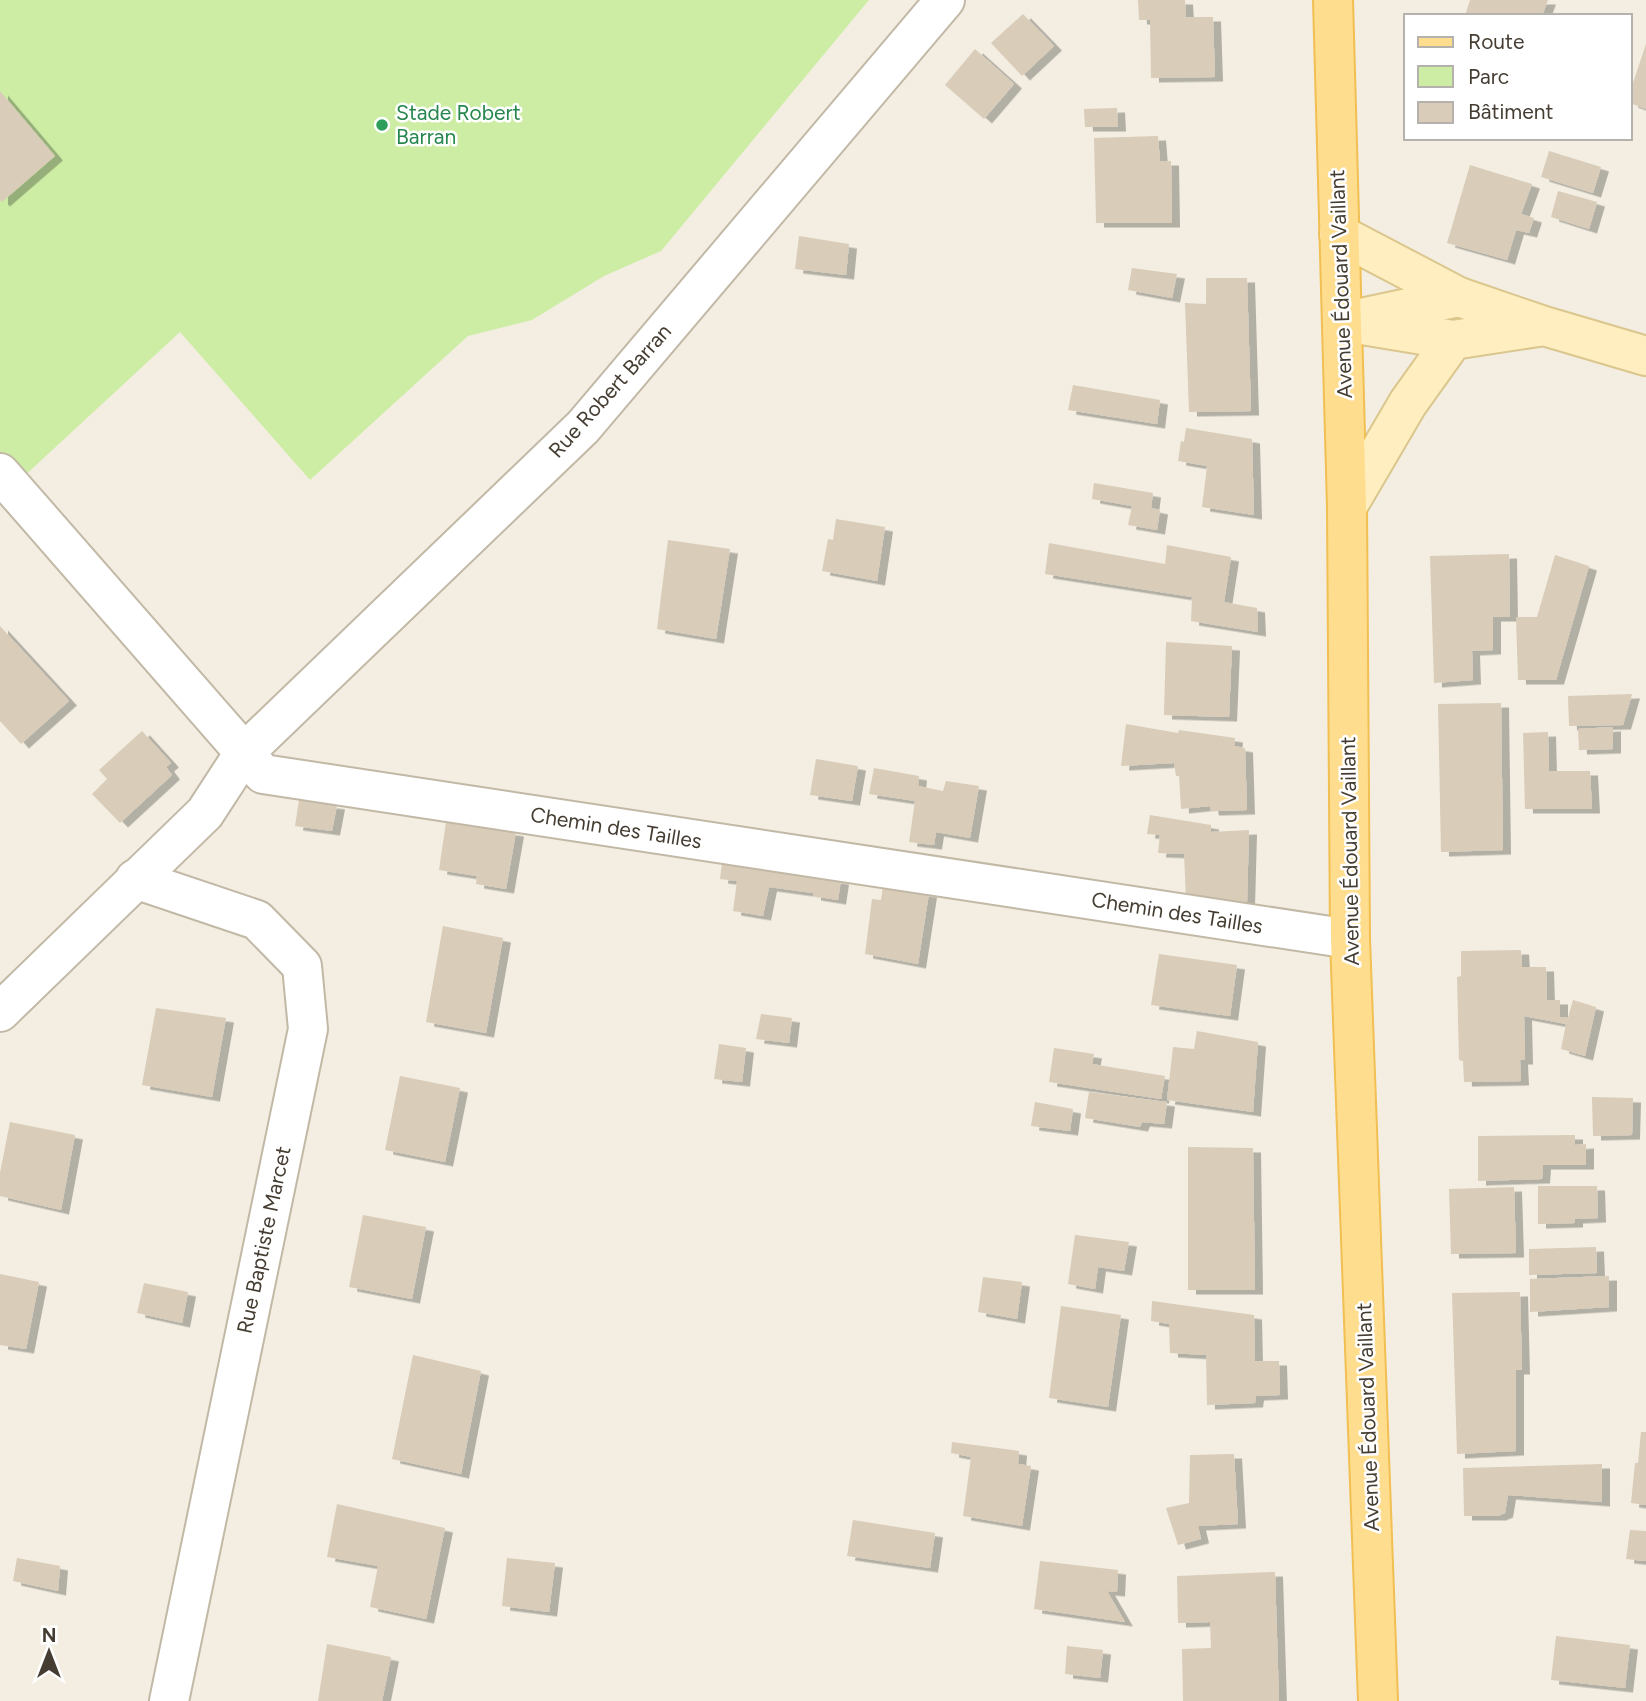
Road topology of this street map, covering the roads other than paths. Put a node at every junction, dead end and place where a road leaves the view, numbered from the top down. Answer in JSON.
{"nodes":[{"id":1,"x":946,"y":0,"type":"edge"},
{"id":2,"x":1333,"y":0,"type":"edge"},
{"id":3,"x":1339,"y":234,"type":"junction"},
{"id":4,"x":1459,"y":297,"type":"junction"},
{"id":5,"x":1342,"y":322,"type":"junction"},
{"id":6,"x":1544,"y":326,"type":"junction"},
{"id":7,"x":1453,"y":341,"type":"junction"},
{"id":8,"x":1646,"y":356,"type":"edge"},
{"id":9,"x":0,"y":473,"type":"edge"},
{"id":10,"x":1347,"y":507,"type":"junction"},
{"id":11,"x":244,"y":753,"type":"junction"},
{"id":12,"x":135,"y":879,"type":"junction"},
{"id":13,"x":1350,"y":939,"type":"junction"},
{"id":14,"x":0,"y":1012,"type":"edge"},
{"id":15,"x":169,"y":1701,"type":"edge"},
{"id":16,"x":1378,"y":1701,"type":"edge"}],
"edges":[{"from":1,"to":11,"type":"street","name":"Rue Robert Barran"},
{"from":2,"to":3,"type":"main road","name":"Avenue Édouard Vaillant"},
{"from":3,"to":4,"type":"street"},
{"from":3,"to":5,"type":"main road","name":"Avenue Édouard Vaillant"},
{"from":4,"to":5,"type":"street"},
{"from":4,"to":6,"type":"street"},
{"from":5,"to":7,"type":"street"},
{"from":5,"to":10,"type":"main road","name":"Avenue Édouard Vaillant"},
{"from":6,"to":7,"type":"street"},
{"from":6,"to":8,"type":"street"},
{"from":7,"to":10,"type":"street"},
{"from":9,"to":11,"type":"street","name":"Chemin des Tailles"},
{"from":10,"to":13,"type":"main road","name":"Avenue Édouard Vaillant"},
{"from":11,"to":12,"type":"street"},
{"from":11,"to":13,"type":"street","name":"Chemin des Tailles"},
{"from":12,"to":14,"type":"street"},
{"from":12,"to":15,"type":"street","name":"Rue Baptiste Marcet"},
{"from":13,"to":16,"type":"main road","name":"Avenue Édouard Vaillant"}]}
